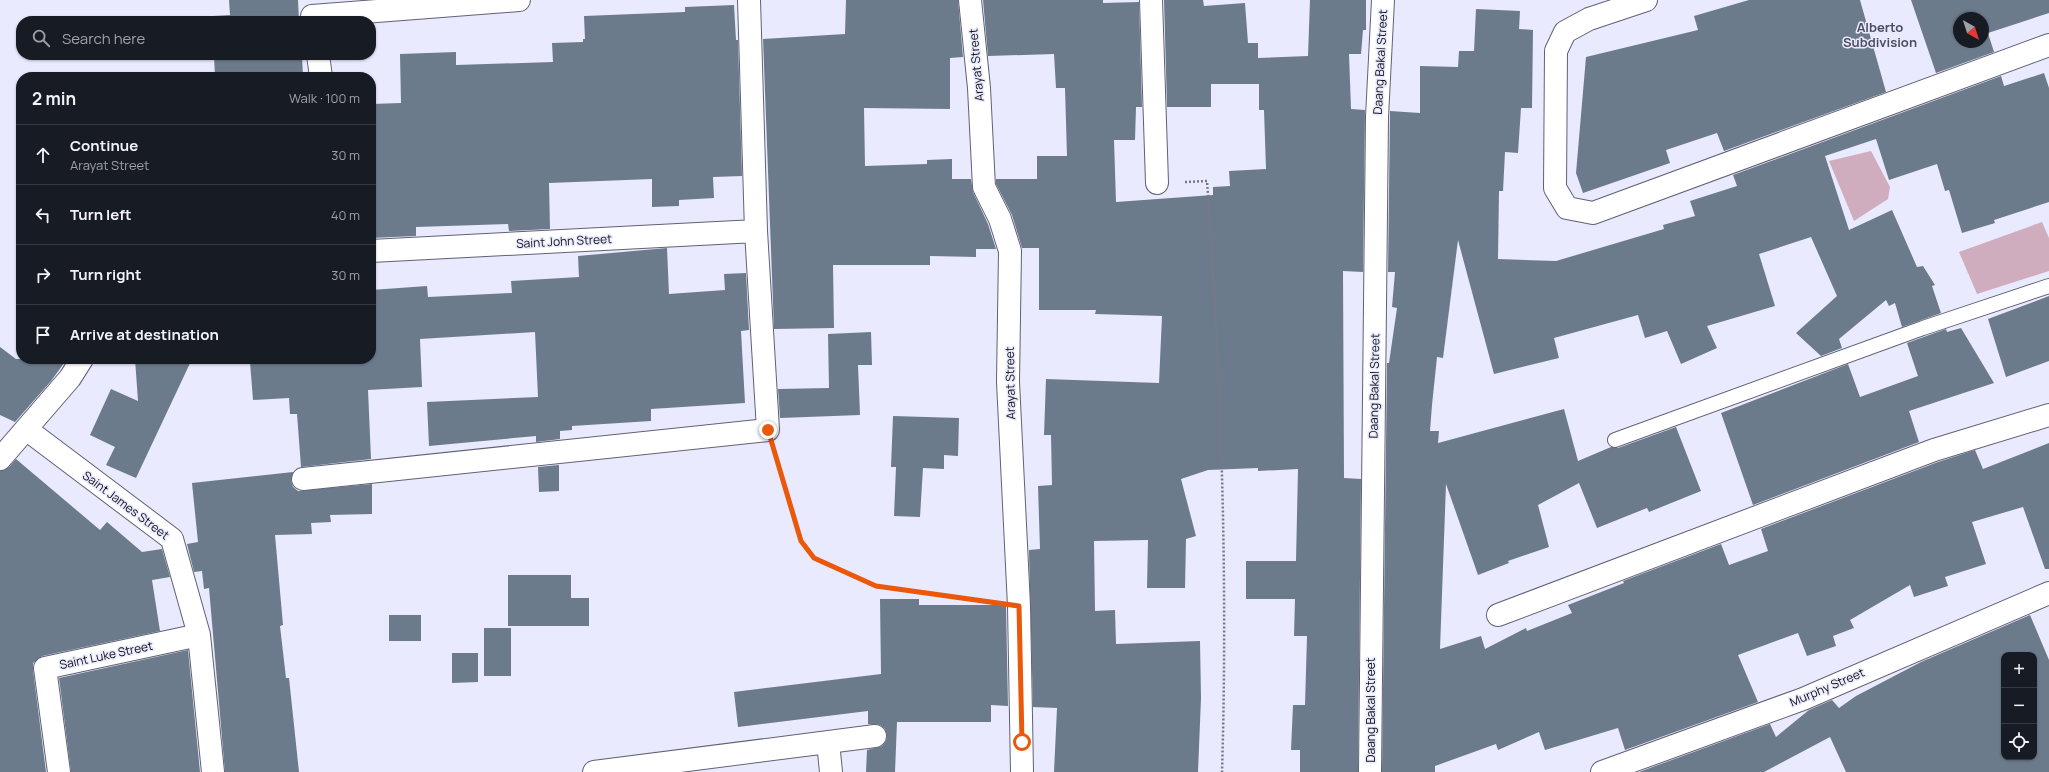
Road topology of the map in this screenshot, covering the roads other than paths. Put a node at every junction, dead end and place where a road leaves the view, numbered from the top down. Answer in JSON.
{"nodes":[{"id":1,"x":519,"y":0,"type":"edge"},
{"id":2,"x":749,"y":0,"type":"edge"},
{"id":3,"x":970,"y":0,"type":"edge"},
{"id":4,"x":1151,"y":0,"type":"edge"},
{"id":5,"x":1383,"y":0,"type":"edge"},
{"id":6,"x":1646,"y":0,"type":"edge"},
{"id":7,"x":312,"y":12,"type":"edge"},
{"id":8,"x":2049,"y":45,"type":"edge"},
{"id":9,"x":319,"y":60,"type":"edge"},
{"id":10,"x":320,"y":72,"type":"edge"},
{"id":11,"x":1157,"y":183,"type":"dead end"},
{"id":12,"x":756,"y":231,"type":"junction"},
{"id":13,"x":376,"y":251,"type":"edge"},
{"id":14,"x":2049,"y":286,"type":"edge"},
{"id":15,"x":79,"y":364,"type":"edge"},
{"id":16,"x":2049,"y":415,"type":"edge"},
{"id":17,"x":26,"y":429,"type":"junction"},
{"id":18,"x":1615,"y":440,"type":"dead end"},
{"id":19,"x":0,"y":459,"type":"edge"},
{"id":20,"x":303,"y":479,"type":"dead end"},
{"id":21,"x":2049,"y":593,"type":"edge"},
{"id":22,"x":1498,"y":615,"type":"dead end"},
{"id":23,"x":199,"y":635,"type":"junction"},
{"id":24,"x":875,"y":736,"type":"dead end"},
{"id":25,"x":828,"y":742,"type":"junction"},
{"id":26,"x":59,"y":772,"type":"edge"},
{"id":27,"x":213,"y":772,"type":"edge"},
{"id":28,"x":594,"y":772,"type":"edge"},
{"id":29,"x":831,"y":772,"type":"edge"},
{"id":30,"x":1022,"y":772,"type":"edge"},
{"id":31,"x":1370,"y":772,"type":"edge"},
{"id":32,"x":1602,"y":772,"type":"edge"}],
"edges":[{"from":1,"to":7,"type":"street"},
{"from":2,"to":12,"type":"street"},
{"from":3,"to":30,"type":"street","name":"Arayat Street"},
{"from":4,"to":11,"type":"street"},
{"from":5,"to":31,"type":"street","name":"Daang Bakal Street"},
{"from":6,"to":8,"type":"street"},
{"from":9,"to":10,"type":"street"},
{"from":12,"to":13,"type":"street","name":"Saint John Street"},
{"from":12,"to":20,"type":"street"},
{"from":14,"to":18,"type":"lane"},
{"from":15,"to":17,"type":"street"},
{"from":16,"to":22,"type":"street"},
{"from":17,"to":19,"type":"street"},
{"from":17,"to":23,"type":"street","name":"Saint James Street"},
{"from":21,"to":32,"type":"street","name":"Murphy Street"},
{"from":23,"to":26,"type":"street","name":"Saint Luke Street"},
{"from":23,"to":27,"type":"street","name":"Saint James Street"},
{"from":24,"to":25,"type":"street"},
{"from":25,"to":28,"type":"street"},
{"from":25,"to":29,"type":"street"}]}
